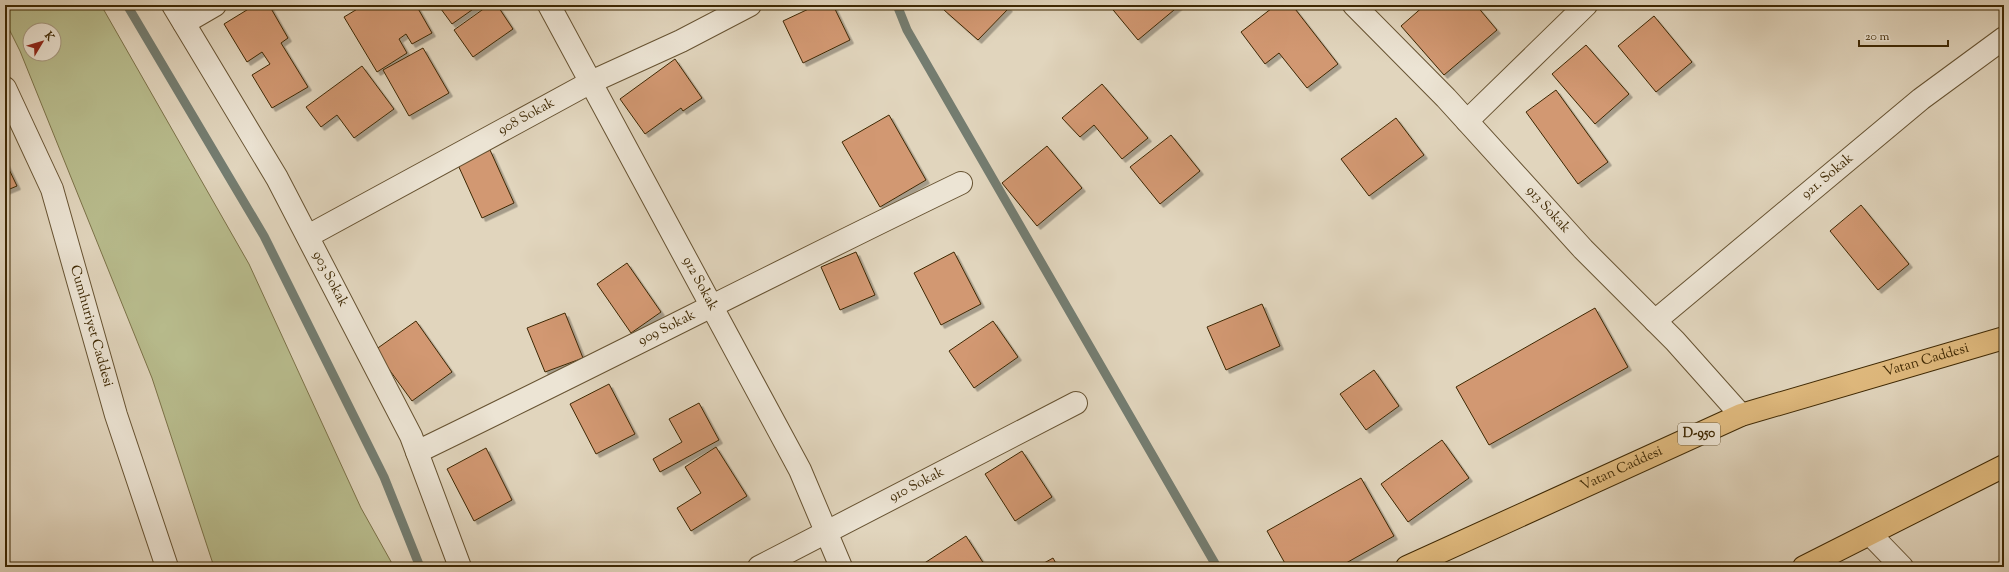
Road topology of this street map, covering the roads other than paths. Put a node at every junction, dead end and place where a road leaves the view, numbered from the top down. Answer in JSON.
{"nodes":[{"id":1,"x":215,"y":5,"type":"edge"},
{"id":2,"x":549,"y":5,"type":"edge"},
{"id":3,"x":750,"y":5,"type":"edge"},
{"id":4,"x":1354,"y":5,"type":"edge"},
{"id":5,"x":1586,"y":5,"type":"edge"},
{"id":6,"x":179,"y":14,"type":"edge"},
{"id":7,"x":2004,"y":38,"type":"edge"},
{"id":8,"x":591,"y":82,"type":"junction"},
{"id":9,"x":5,"y":88,"type":"edge"},
{"id":10,"x":1467,"y":121,"type":"junction"},
{"id":11,"x":961,"y":183,"type":"dead end"},
{"id":12,"x":308,"y":236,"type":"junction"},
{"id":13,"x":711,"y":306,"type":"junction"},
{"id":14,"x":1655,"y":321,"type":"junction"},
{"id":15,"x":2004,"y":338,"type":"edge"},
{"id":16,"x":1076,"y":403,"type":"dead end"},
{"id":17,"x":1741,"y":415,"type":"junction"},
{"id":18,"x":417,"y":452,"type":"junction"},
{"id":19,"x":2004,"y":466,"type":"edge"},
{"id":20,"x":827,"y":532,"type":"junction"},
{"id":21,"x":1870,"y":534,"type":"junction"},
{"id":22,"x":167,"y":567,"type":"edge"},
{"id":23,"x":460,"y":567,"type":"edge"},
{"id":24,"x":759,"y":567,"type":"edge"},
{"id":25,"x":841,"y":567,"type":"edge"},
{"id":26,"x":1407,"y":567,"type":"edge"},
{"id":27,"x":1804,"y":567,"type":"edge"},
{"id":28,"x":1902,"y":567,"type":"edge"}],
"edges":[{"from":1,"to":6,"type":"street"},
{"from":2,"to":8,"type":"street","name":"912 Sokak"},
{"from":3,"to":8,"type":"street","name":"908 Sokak"},
{"from":4,"to":10,"type":"street","name":"913 Sokak"},
{"from":5,"to":10,"type":"street"},
{"from":6,"to":12,"type":"street","name":"903 Sokak"},
{"from":7,"to":14,"type":"street","name":"921. Sokak"},
{"from":8,"to":12,"type":"street","name":"908 Sokak"},
{"from":8,"to":13,"type":"street","name":"912 Sokak"},
{"from":9,"to":22,"type":"street","name":"Cumhuriyet Caddesi"},
{"from":10,"to":14,"type":"street","name":"913 Sokak"},
{"from":11,"to":13,"type":"street","name":"909 Sokak"},
{"from":12,"to":18,"type":"street","name":"903 Sokak"},
{"from":13,"to":18,"type":"street","name":"909 Sokak"},
{"from":13,"to":20,"type":"street","name":"912 Sokak"},
{"from":14,"to":17,"type":"street","name":"913 Sokak"},
{"from":15,"to":17,"type":"highway","name":"Vatan Caddesi","number":"D-950"},
{"from":16,"to":20,"type":"street","name":"910 Sokak"},
{"from":17,"to":26,"type":"highway","name":"Vatan Caddesi","number":"D-950"},
{"from":18,"to":23,"type":"street","name":"903 Sokak"},
{"from":19,"to":21,"type":"highway"},
{"from":20,"to":24,"type":"street","name":"910 Sokak"},
{"from":20,"to":25,"type":"street","name":"912 Sokak"},
{"from":21,"to":27,"type":"highway"},
{"from":21,"to":28,"type":"street"}]}
